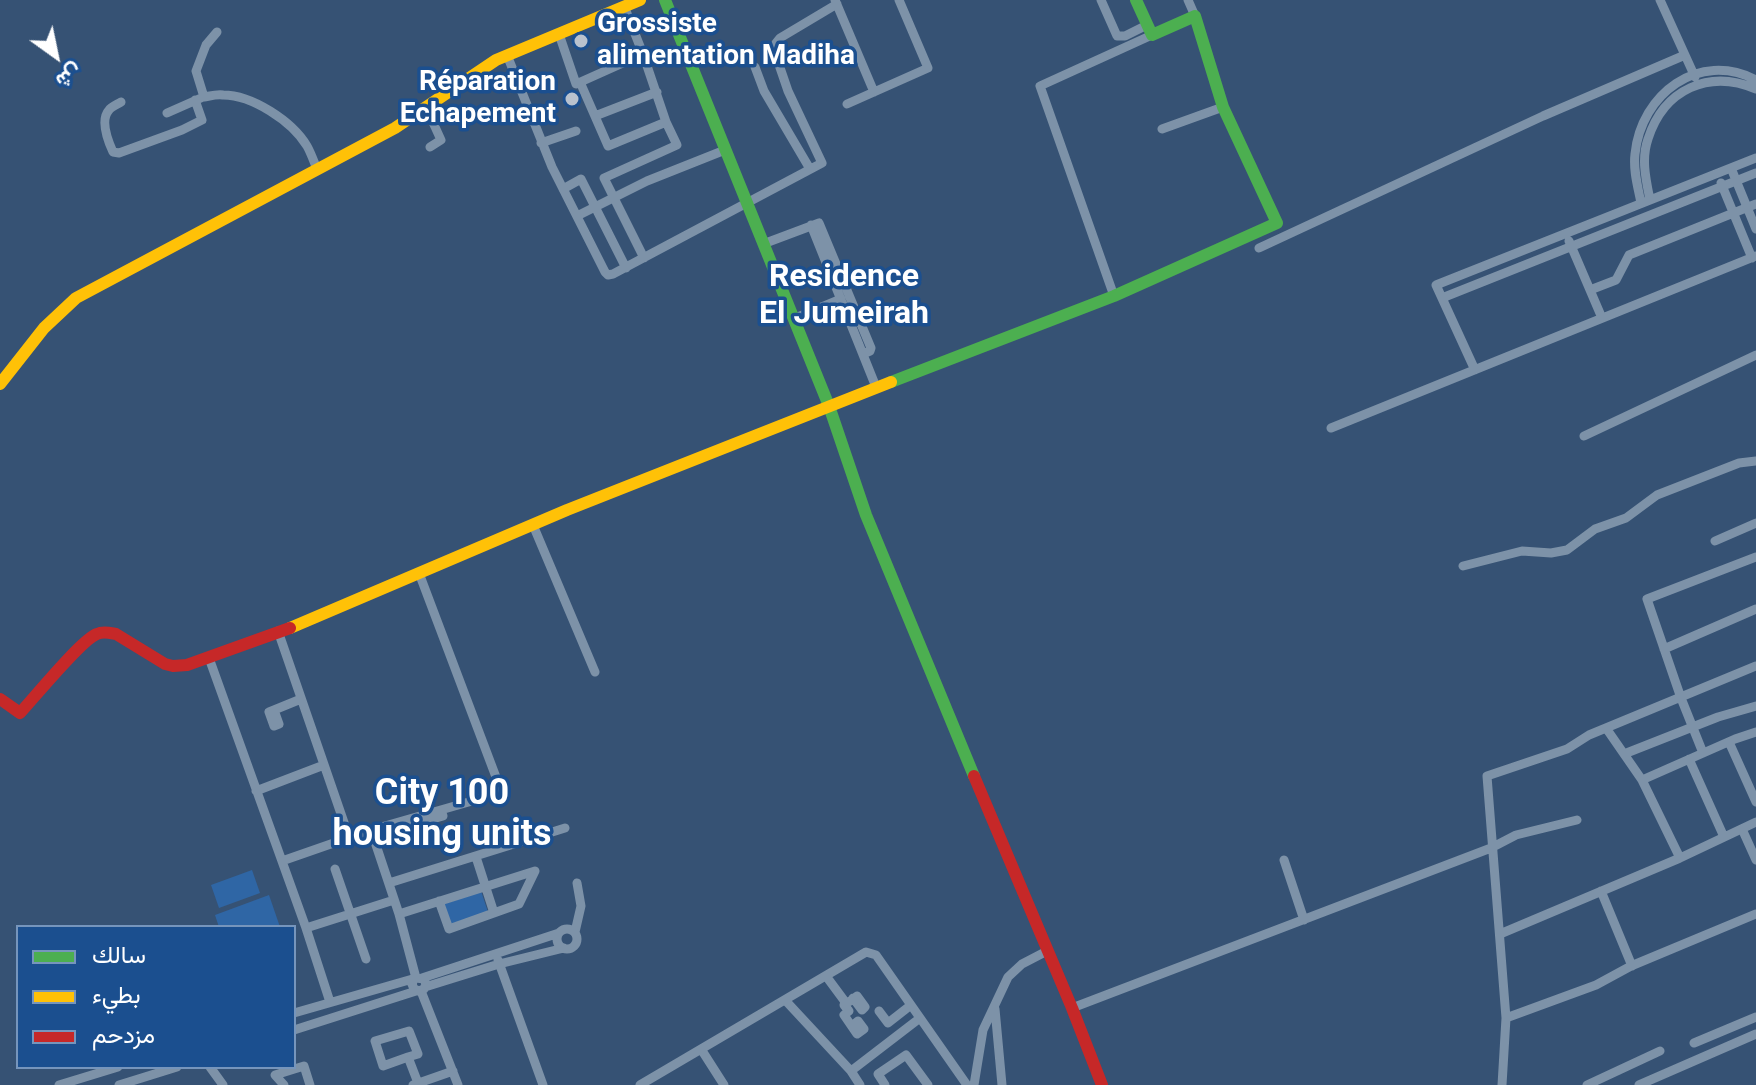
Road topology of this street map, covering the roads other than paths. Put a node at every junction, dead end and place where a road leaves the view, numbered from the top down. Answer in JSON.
{"nodes":[{"id":1,"x":640,"y":0,"type":"edge"},
{"id":2,"x":666,"y":0,"type":"edge"},
{"id":3,"x":899,"y":0,"type":"edge"},
{"id":4,"x":1101,"y":0,"type":"edge"},
{"id":5,"x":1136,"y":0,"type":"edge"},
{"id":6,"x":1188,"y":0,"type":"edge"},
{"id":7,"x":1660,"y":0,"type":"edge"},
{"id":8,"x":836,"y":2,"type":"edge"},
{"id":9,"x":624,"y":6,"type":"junction"},
{"id":10,"x":1195,"y":16,"type":"junction"},
{"id":11,"x":1149,"y":30,"type":"junction"},
{"id":12,"x":217,"y":32,"type":"dead end"},
{"id":13,"x":559,"y":34,"type":"junction"},
{"id":14,"x":643,"y":54,"type":"junction"},
{"id":15,"x":507,"y":55,"type":"junction"},
{"id":16,"x":1685,"y":55,"type":"junction"},
{"id":17,"x":755,"y":67,"type":"dead end"},
{"id":18,"x":1693,"y":73,"type":"junction"},
{"id":19,"x":1756,"y":80,"type":"edge"},
{"id":20,"x":580,"y":82,"type":"junction"},
{"id":21,"x":1698,"y":84,"type":"junction"},
{"id":22,"x":1756,"y":89,"type":"edge"},
{"id":23,"x":657,"y":92,"type":"junction"},
{"id":24,"x":874,"y":92,"type":"junction"},
{"id":25,"x":200,"y":99,"type":"junction"},
{"id":26,"x":121,"y":102,"type":"dead end"},
{"id":27,"x":847,"y":104,"type":"dead end"},
{"id":28,"x":426,"y":107,"type":"junction"},
{"id":29,"x":1223,"y":107,"type":"junction"},
{"id":30,"x":167,"y":113,"type":"dead end"},
{"id":31,"x":595,"y":116,"type":"junction"},
{"id":32,"x":666,"y":122,"type":"junction"},
{"id":33,"x":1162,"y":129,"type":"dead end"},
{"id":34,"x":576,"y":131,"type":"dead end"},
{"id":35,"x":541,"y":143,"type":"junction"},
{"id":36,"x":430,"y":147,"type":"dead end"},
{"id":37,"x":725,"y":150,"type":"junction"},
{"id":38,"x":1756,"y":158,"type":"edge"},
{"id":39,"x":316,"y":166,"type":"junction"},
{"id":40,"x":1731,"y":168,"type":"junction"},
{"id":41,"x":810,"y":169,"type":"junction"},
{"id":42,"x":1717,"y":173,"type":"junction"},
{"id":43,"x":1756,"y":173,"type":"edge"},
{"id":44,"x":1736,"y":181,"type":"junction"},
{"id":45,"x":1722,"y":186,"type":"junction"},
{"id":46,"x":563,"y":189,"type":"junction"},
{"id":47,"x":613,"y":197,"type":"junction"},
{"id":48,"x":1646,"y":202,"type":"junction"},
{"id":49,"x":746,"y":203,"type":"junction"},
{"id":50,"x":1752,"y":206,"type":"edge"},
{"id":51,"x":594,"y":207,"type":"junction"},
{"id":52,"x":1733,"y":213,"type":"junction"},
{"id":53,"x":577,"y":216,"type":"junction"},
{"id":54,"x":811,"y":225,"type":"junction"},
{"id":55,"x":1756,"y":229,"type":"edge"},
{"id":56,"x":1566,"y":234,"type":"junction"},
{"id":57,"x":763,"y":244,"type":"junction"},
{"id":58,"x":1571,"y":246,"type":"junction"},
{"id":59,"x":1259,"y":248,"type":"dead end"},
{"id":60,"x":1754,"y":257,"type":"edge"},
{"id":61,"x":644,"y":258,"type":"junction"},
{"id":62,"x":626,"y":268,"type":"junction"},
{"id":63,"x":1590,"y":290,"type":"junction"},
{"id":64,"x":1114,"y":296,"type":"junction"},
{"id":65,"x":1442,"y":298,"type":"junction"},
{"id":66,"x":841,"y":299,"type":"junction"},
{"id":67,"x":1602,"y":318,"type":"junction"},
{"id":68,"x":793,"y":319,"type":"junction"},
{"id":69,"x":863,"y":354,"type":"junction"},
{"id":70,"x":1756,"y":355,"type":"edge"},
{"id":71,"x":1475,"y":370,"type":"junction"},
{"id":72,"x":0,"y":373,"type":"edge"},
{"id":73,"x":0,"y":384,"type":"edge"},
{"id":74,"x":876,"y":387,"type":"junction"},
{"id":75,"x":829,"y":406,"type":"junction"},
{"id":76,"x":1331,"y":428,"type":"dead end"},
{"id":77,"x":1584,"y":436,"type":"dead end"},
{"id":78,"x":1756,"y":461,"type":"edge"},
{"id":79,"x":1756,"y":523,"type":"edge"},
{"id":80,"x":533,"y":525,"type":"junction"},
{"id":81,"x":1715,"y":541,"type":"dead end"},
{"id":82,"x":1756,"y":557,"type":"edge"},
{"id":83,"x":1463,"y":566,"type":"dead end"},
{"id":84,"x":419,"y":573,"type":"junction"},
{"id":85,"x":1756,"y":609,"type":"edge"},
{"id":86,"x":278,"y":631,"type":"junction"},
{"id":87,"x":1664,"y":649,"type":"junction"},
{"id":88,"x":209,"y":658,"type":"junction"},
{"id":89,"x":1756,"y":666,"type":"edge"},
{"id":90,"x":595,"y":672,"type":"dead end"},
{"id":91,"x":1681,"y":698,"type":"junction"},
{"id":92,"x":0,"y":699,"type":"edge"},
{"id":93,"x":298,"y":700,"type":"junction"},
{"id":94,"x":1756,"y":706,"type":"edge"},
{"id":95,"x":278,"y":708,"type":"dead end"},
{"id":96,"x":1692,"y":727,"type":"junction"},
{"id":97,"x":1606,"y":728,"type":"junction"},
{"id":98,"x":1756,"y":732,"type":"edge"},
{"id":99,"x":1729,"y":742,"type":"junction"},
{"id":100,"x":1703,"y":753,"type":"junction"},
{"id":101,"x":1624,"y":754,"type":"junction"},
{"id":102,"x":1689,"y":759,"type":"junction"},
{"id":103,"x":324,"y":765,"type":"junction"},
{"id":104,"x":1642,"y":780,"type":"junction"},
{"id":105,"x":256,"y":791,"type":"junction"},
{"id":106,"x":1756,"y":802,"type":"edge"},
{"id":107,"x":1577,"y":820,"type":"dead end"},
{"id":108,"x":1756,"y":822,"type":"edge"},
{"id":109,"x":565,"y":828,"type":"dead end"},
{"id":110,"x":1742,"y":829,"type":"junction"},
{"id":111,"x":371,"y":830,"type":"junction"},
{"id":112,"x":349,"y":837,"type":"junction"},
{"id":113,"x":1724,"y":837,"type":"junction"},
{"id":114,"x":1491,"y":848,"type":"junction"},
{"id":115,"x":476,"y":857,"type":"junction"},
{"id":116,"x":1680,"y":858,"type":"junction"},
{"id":117,"x":1284,"y":860,"type":"dead end"},
{"id":118,"x":1756,"y":860,"type":"edge"},
{"id":119,"x":282,"y":861,"type":"junction"},
{"id":120,"x":335,"y":869,"type":"dead end"},
{"id":121,"x":389,"y":883,"type":"junction"},
{"id":122,"x":577,"y":883,"type":"dead end"},
{"id":123,"x":486,"y":887,"type":"junction"},
{"id":124,"x":1601,"y":891,"type":"junction"},
{"id":125,"x":394,"y":900,"type":"junction"},
{"id":126,"x":439,"y":901,"type":"junction"},
{"id":127,"x":494,"y":913,"type":"junction"},
{"id":128,"x":350,"y":914,"type":"junction"},
{"id":129,"x":399,"y":914,"type":"junction"},
{"id":130,"x":1756,"y":914,"type":"edge"},
{"id":131,"x":1304,"y":920,"type":"junction"},
{"id":132,"x":306,"y":928,"type":"junction"},
{"id":133,"x":575,"y":932,"type":"junction"},
{"id":134,"x":559,"y":933,"type":"junction"},
{"id":135,"x":1500,"y":934,"type":"junction"},
{"id":136,"x":564,"y":948,"type":"junction"},
{"id":137,"x":1047,"y":951,"type":"junction"},
{"id":138,"x":366,"y":959,"type":"dead end"},
{"id":139,"x":498,"y":959,"type":"junction"},
{"id":140,"x":1632,"y":966,"type":"junction"},
{"id":141,"x":826,"y":976,"type":"junction"},
{"id":142,"x":419,"y":984,"type":"junction"},
{"id":143,"x":785,"y":1000,"type":"junction"},
{"id":144,"x":330,"y":1002,"type":"junction"},
{"id":145,"x":911,"y":1005,"type":"junction"},
{"id":146,"x":995,"y":1006,"type":"junction"},
{"id":147,"x":1072,"y":1008,"type":"junction"},
{"id":148,"x":879,"y":1011,"type":"dead end"},
{"id":149,"x":296,"y":1012,"type":"edge"},
{"id":150,"x":1756,"y":1017,"type":"edge"},
{"id":151,"x":920,"y":1018,"type":"junction"},
{"id":152,"x":1506,"y":1018,"type":"junction"},
{"id":153,"x":852,"y":1026,"type":"dead end"},
{"id":154,"x":296,"y":1029,"type":"edge"},
{"id":155,"x":1756,"y":1034,"type":"edge"},
{"id":156,"x":1694,"y":1043,"type":"dead end"},
{"id":157,"x":701,"y":1049,"type":"junction"},
{"id":158,"x":1660,"y":1051,"type":"dead end"},
{"id":159,"x":408,"y":1057,"type":"junction"},
{"id":160,"x":296,"y":1068,"type":"edge"},
{"id":161,"x":111,"y":1069,"type":"edge"},
{"id":162,"x":171,"y":1069,"type":"edge"},
{"id":163,"x":294,"y":1069,"type":"edge"},
{"id":164,"x":453,"y":1071,"type":"junction"},
{"id":165,"x":851,"y":1071,"type":"junction"},
{"id":166,"x":416,"y":1084,"type":"edge"},
{"id":167,"x":59,"y":1085,"type":"edge"},
{"id":168,"x":119,"y":1085,"type":"edge"},
{"id":169,"x":284,"y":1085,"type":"edge"},
{"id":170,"x":310,"y":1085,"type":"edge"},
{"id":171,"x":458,"y":1085,"type":"edge"},
{"id":172,"x":543,"y":1085,"type":"edge"},
{"id":173,"x":640,"y":1085,"type":"edge"},
{"id":174,"x":724,"y":1085,"type":"edge"},
{"id":175,"x":860,"y":1085,"type":"edge"},
{"id":176,"x":885,"y":1085,"type":"edge"},
{"id":177,"x":928,"y":1085,"type":"edge"},
{"id":178,"x":967,"y":1085,"type":"edge"},
{"id":179,"x":974,"y":1085,"type":"edge"},
{"id":180,"x":1002,"y":1085,"type":"edge"},
{"id":181,"x":1102,"y":1085,"type":"edge"},
{"id":182,"x":1502,"y":1085,"type":"edge"},
{"id":183,"x":1587,"y":1085,"type":"edge"},
{"id":184,"x":1639,"y":1085,"type":"edge"}],
"edges":[{"from":1,"to":9,"type":"street"},
{"from":2,"to":37,"type":"street"},
{"from":3,"to":24,"type":"street"},
{"from":4,"to":11,"type":"street"},
{"from":5,"to":11,"type":"street"},
{"from":6,"to":10,"type":"street"},
{"from":7,"to":16,"type":"street"},
{"from":8,"to":24,"type":"street"},
{"from":8,"to":41,"type":"street"},
{"from":9,"to":13,"type":"street"},
{"from":9,"to":14,"type":"street"},
{"from":10,"to":11,"type":"street"},
{"from":10,"to":29,"type":"street"},
{"from":11,"to":64,"type":"street"},
{"from":12,"to":25,"type":"street"},
{"from":13,"to":15,"type":"street"},
{"from":13,"to":20,"type":"street"},
{"from":14,"to":20,"type":"street"},
{"from":14,"to":23,"type":"street"},
{"from":15,"to":28,"type":"street"},
{"from":15,"to":35,"type":"street"},
{"from":16,"to":18,"type":"street"},
{"from":16,"to":59,"type":"street"},
{"from":17,"to":41,"type":"street"},
{"from":18,"to":19,"type":"street"},
{"from":18,"to":21,"type":"street"},
{"from":18,"to":48,"type":"street"},
{"from":20,"to":31,"type":"street"},
{"from":21,"to":22,"type":"street"},
{"from":21,"to":48,"type":"street"},
{"from":23,"to":31,"type":"street"},
{"from":23,"to":32,"type":"street"},
{"from":24,"to":27,"type":"street"},
{"from":25,"to":26,"type":"street"},
{"from":25,"to":30,"type":"street"},
{"from":25,"to":39,"type":"street"},
{"from":28,"to":36,"type":"street"},
{"from":28,"to":39,"type":"street"},
{"from":29,"to":33,"type":"street"},
{"from":29,"to":64,"type":"street"},
{"from":31,"to":32,"type":"street"},
{"from":32,"to":47,"type":"street"},
{"from":34,"to":35,"type":"street"},
{"from":35,"to":46,"type":"street"},
{"from":37,"to":47,"type":"street"},
{"from":37,"to":49,"type":"street"},
{"from":38,"to":40,"type":"street"},
{"from":39,"to":72,"type":"street"},
{"from":39,"to":73,"type":"street"},
{"from":40,"to":42,"type":"street"},
{"from":40,"to":44,"type":"street"},
{"from":41,"to":49,"type":"street"},
{"from":42,"to":45,"type":"street"},
{"from":42,"to":48,"type":"street"},
{"from":43,"to":44,"type":"street"},
{"from":44,"to":45,"type":"street"},
{"from":44,"to":50,"type":"street"},
{"from":45,"to":52,"type":"street"},
{"from":45,"to":58,"type":"street"},
{"from":46,"to":51,"type":"street"},
{"from":46,"to":53,"type":"street"},
{"from":47,"to":51,"type":"street"},
{"from":47,"to":61,"type":"street"},
{"from":48,"to":56,"type":"street"},
{"from":49,"to":57,"type":"street"},
{"from":49,"to":61,"type":"street"},
{"from":50,"to":52,"type":"street"},
{"from":50,"to":55,"type":"street"},
{"from":51,"to":53,"type":"street"},
{"from":51,"to":62,"type":"street"},
{"from":52,"to":60,"type":"street"},
{"from":52,"to":63,"type":"street"},
{"from":53,"to":62,"type":"street"},
{"from":54,"to":57,"type":"street"},
{"from":54,"to":66,"type":"street"},
{"from":54,"to":69,"type":"street"},
{"from":56,"to":58,"type":"street"},
{"from":56,"to":65,"type":"street"},
{"from":57,"to":68,"type":"street"},
{"from":58,"to":63,"type":"street"},
{"from":58,"to":65,"type":"street"},
{"from":60,"to":67,"type":"street"},
{"from":61,"to":62,"type":"street"},
{"from":63,"to":67,"type":"street"},
{"from":64,"to":74,"type":"street"},
{"from":65,"to":71,"type":"street"},
{"from":66,"to":68,"type":"street"},
{"from":66,"to":69,"type":"street"},
{"from":67,"to":71,"type":"street"},
{"from":68,"to":75,"type":"street"},
{"from":69,"to":74,"type":"street"},
{"from":70,"to":77,"type":"street"},
{"from":71,"to":76,"type":"street"},
{"from":74,"to":75,"type":"street"},
{"from":75,"to":80,"type":"street"},
{"from":75,"to":137,"type":"street"},
{"from":78,"to":83,"type":"street"},
{"from":79,"to":81,"type":"street"},
{"from":80,"to":84,"type":"street"},
{"from":80,"to":90,"type":"street"},
{"from":82,"to":87,"type":"street"},
{"from":84,"to":86,"type":"street"},
{"from":84,"to":111,"type":"street"},
{"from":85,"to":87,"type":"street"},
{"from":86,"to":88,"type":"street"},
{"from":86,"to":93,"type":"street"},
{"from":87,"to":91,"type":"street"},
{"from":88,"to":92,"type":"street"},
{"from":88,"to":105,"type":"street"},
{"from":89,"to":91,"type":"street"},
{"from":91,"to":96,"type":"street"},
{"from":91,"to":97,"type":"street"},
{"from":93,"to":95,"type":"street"},
{"from":93,"to":103,"type":"street"},
{"from":94,"to":96,"type":"street"},
{"from":96,"to":100,"type":"street"},
{"from":96,"to":101,"type":"street"},
{"from":97,"to":101,"type":"street"},
{"from":97,"to":114,"type":"street"},
{"from":98,"to":99,"type":"street"},
{"from":99,"to":100,"type":"street"},
{"from":99,"to":106,"type":"street"},
{"from":100,"to":102,"type":"street"},
{"from":101,"to":104,"type":"street"},
{"from":102,"to":104,"type":"street"},
{"from":102,"to":113,"type":"street"},
{"from":103,"to":105,"type":"street"},
{"from":103,"to":112,"type":"street"},
{"from":104,"to":116,"type":"street"},
{"from":105,"to":119,"type":"street"},
{"from":107,"to":114,"type":"street"},
{"from":108,"to":110,"type":"street"},
{"from":109,"to":115,"type":"street"},
{"from":110,"to":113,"type":"street"},
{"from":110,"to":118,"type":"street"},
{"from":111,"to":112,"type":"street"},
{"from":111,"to":121,"type":"street"},
{"from":112,"to":119,"type":"street"},
{"from":113,"to":116,"type":"street"},
{"from":114,"to":131,"type":"street"},
{"from":114,"to":135,"type":"street"},
{"from":115,"to":121,"type":"street"},
{"from":115,"to":123,"type":"street"},
{"from":116,"to":124,"type":"street"},
{"from":117,"to":131,"type":"street"},
{"from":119,"to":132,"type":"street"},
{"from":120,"to":128,"type":"street"},
{"from":121,"to":125,"type":"street"},
{"from":122,"to":133,"type":"street"},
{"from":123,"to":126,"type":"street"},
{"from":123,"to":127,"type":"street"},
{"from":123,"to":127,"type":"street"},
{"from":124,"to":135,"type":"street"},
{"from":124,"to":140,"type":"street"},
{"from":125,"to":128,"type":"street"},
{"from":125,"to":129,"type":"street"},
{"from":126,"to":127,"type":"street"},
{"from":126,"to":129,"type":"street"},
{"from":128,"to":132,"type":"street"},
{"from":128,"to":138,"type":"street"},
{"from":129,"to":142,"type":"street"},
{"from":130,"to":140,"type":"street"},
{"from":131,"to":147,"type":"street"},
{"from":132,"to":144,"type":"street"},
{"from":133,"to":134,"type":"street"},
{"from":133,"to":136,"type":"street"},
{"from":134,"to":136,"type":"street"},
{"from":134,"to":139,"type":"street"},
{"from":135,"to":152,"type":"street"},
{"from":136,"to":139,"type":"street"},
{"from":137,"to":146,"type":"street"},
{"from":137,"to":147,"type":"street"},
{"from":139,"to":142,"type":"street"},
{"from":139,"to":172,"type":"street"},
{"from":140,"to":152,"type":"street"},
{"from":141,"to":143,"type":"street"},
{"from":141,"to":145,"type":"street"},
{"from":141,"to":153,"type":"street"},
{"from":142,"to":144,"type":"street"},
{"from":142,"to":154,"type":"street"},
{"from":142,"to":164,"type":"street"},
{"from":143,"to":157,"type":"street"},
{"from":143,"to":165,"type":"street"},
{"from":144,"to":149,"type":"street"},
{"from":145,"to":148,"type":"street"},
{"from":145,"to":151,"type":"street"},
{"from":146,"to":179,"type":"street"},
{"from":146,"to":180,"type":"street"},
{"from":147,"to":181,"type":"street"},
{"from":150,"to":156,"type":"street"},
{"from":151,"to":165,"type":"street"},
{"from":151,"to":178,"type":"street"},
{"from":152,"to":182,"type":"street"},
{"from":155,"to":184,"type":"street"},
{"from":157,"to":173,"type":"street"},
{"from":157,"to":174,"type":"street"},
{"from":158,"to":183,"type":"street"},
{"from":159,"to":159,"type":"street"},
{"from":159,"to":166,"type":"street"},
{"from":160,"to":170,"type":"street"},
{"from":161,"to":167,"type":"street"},
{"from":162,"to":168,"type":"street"},
{"from":163,"to":169,"type":"street"},
{"from":164,"to":166,"type":"street"},
{"from":164,"to":171,"type":"street"},
{"from":165,"to":175,"type":"street"},
{"from":176,"to":177,"type":"street"}]}
